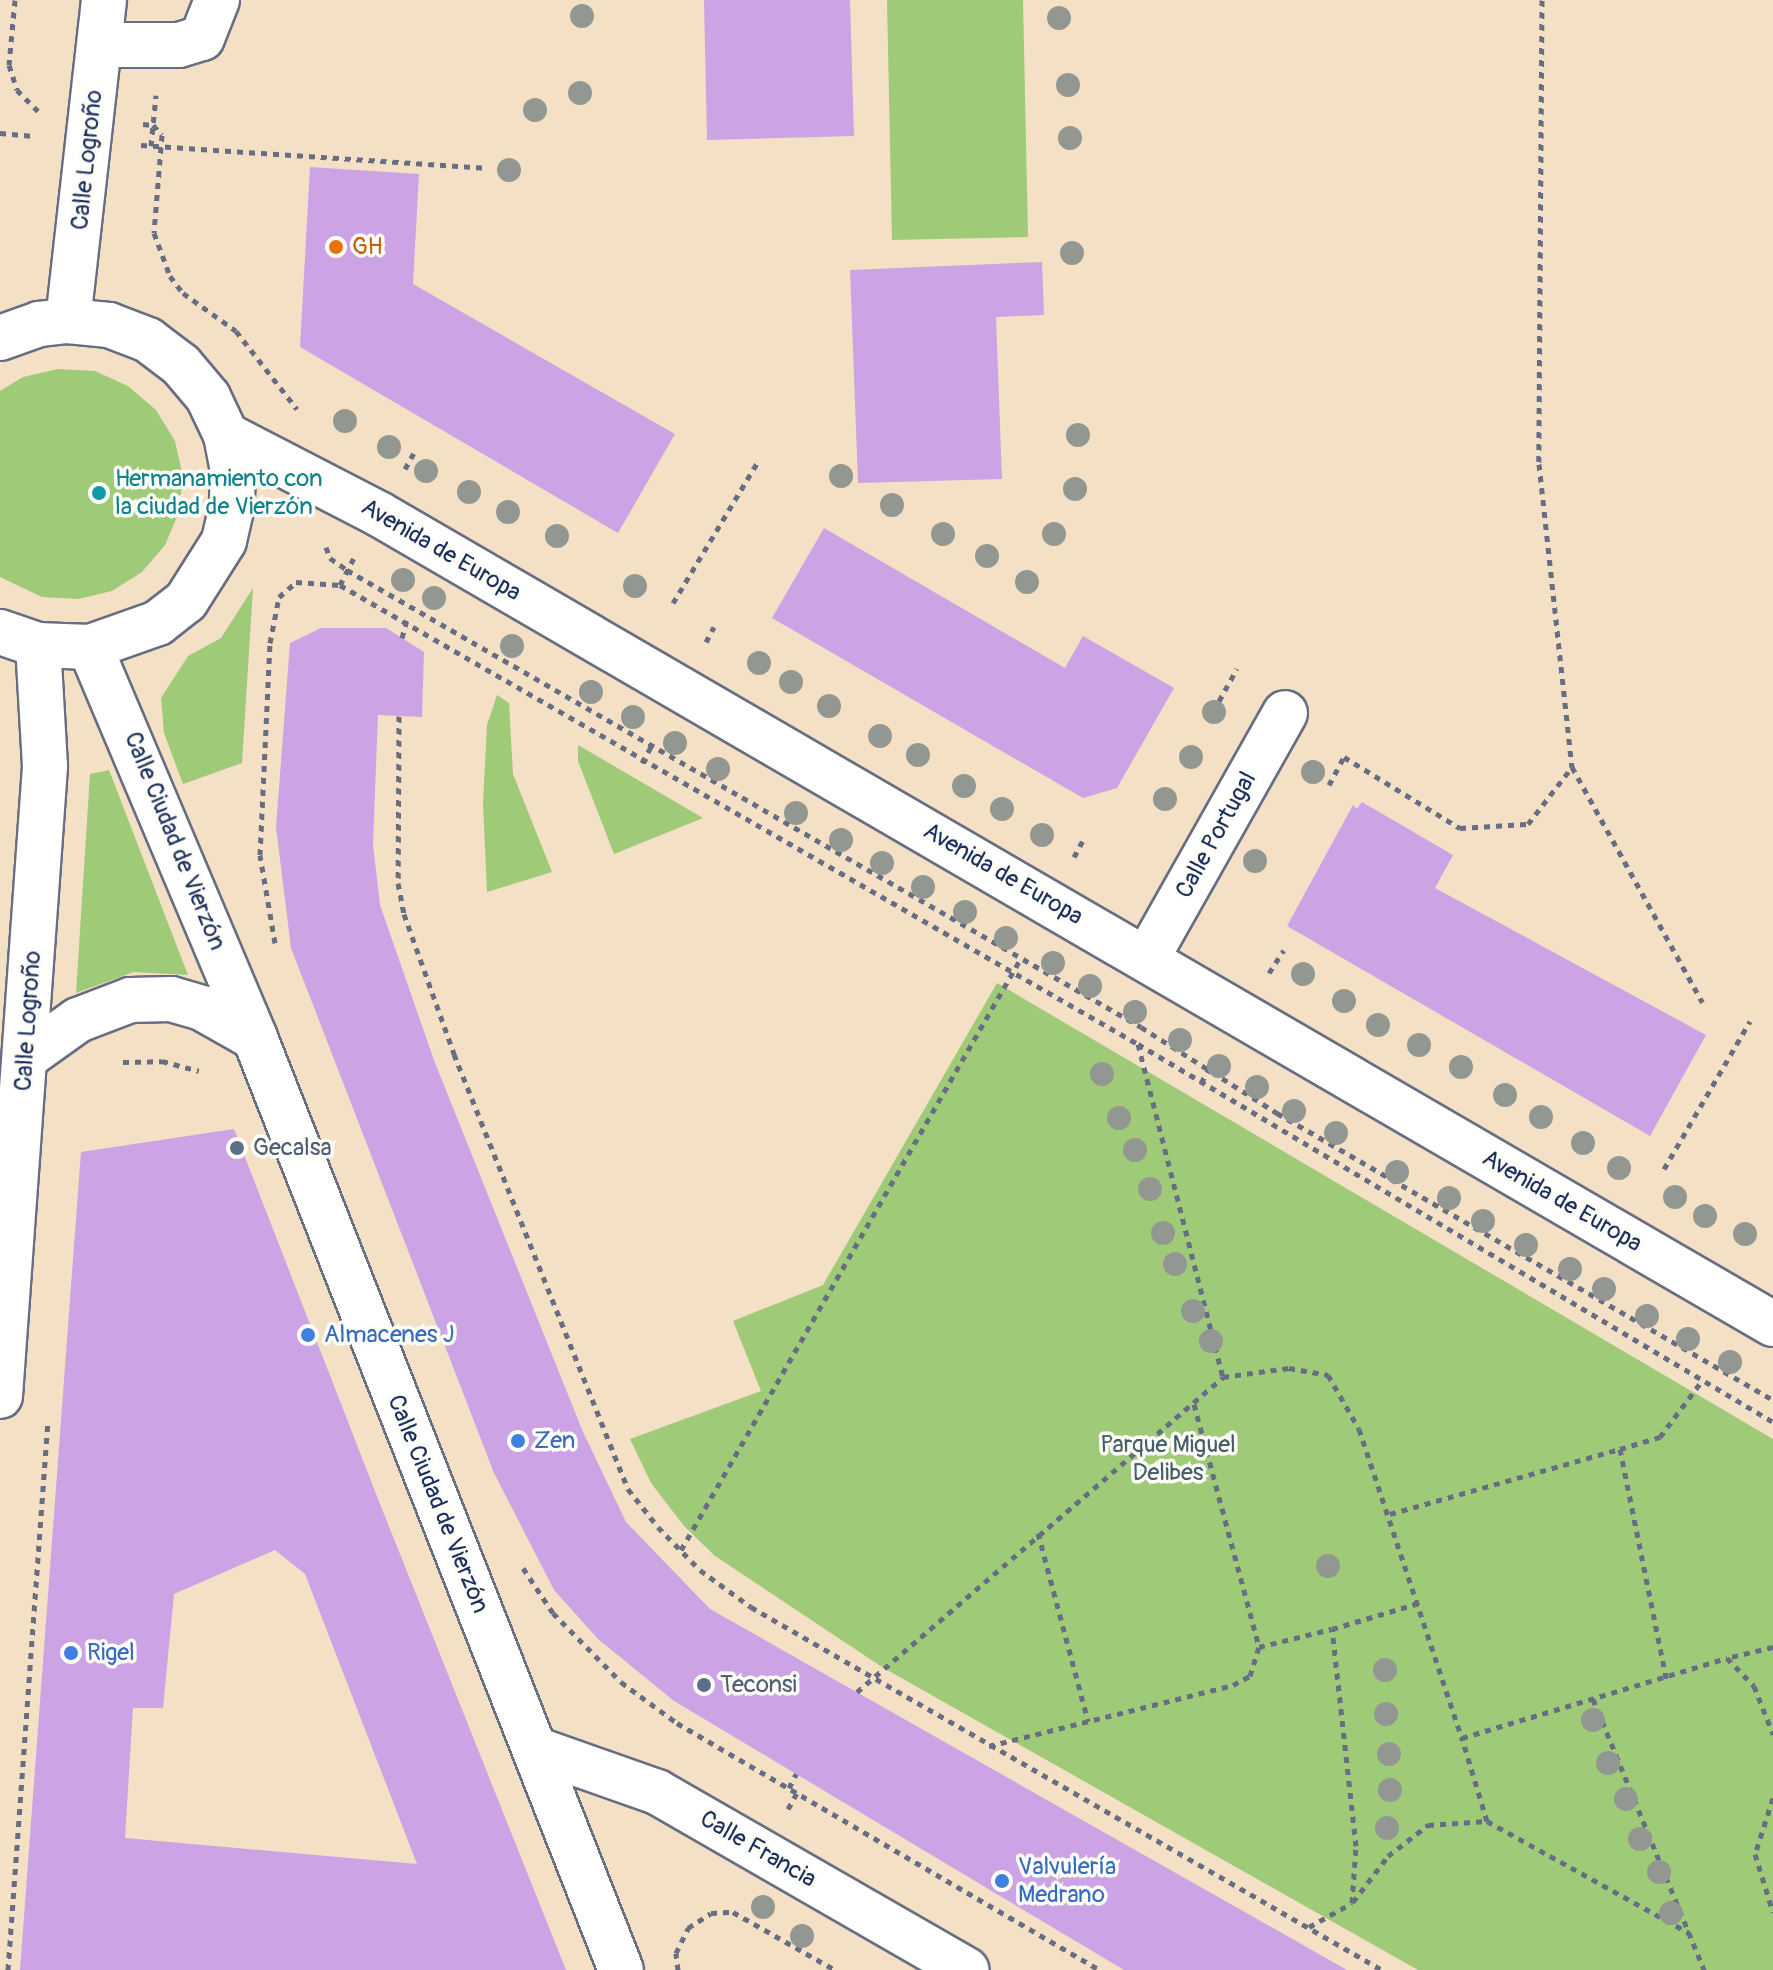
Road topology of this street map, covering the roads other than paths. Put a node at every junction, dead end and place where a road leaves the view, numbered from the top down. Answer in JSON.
{"nodes":[{"id":1,"x":104,"y":0,"type":"edge"},
{"id":2,"x":217,"y":0,"type":"edge"},
{"id":3,"x":100,"y":45,"type":"junction"},
{"id":4,"x":68,"y":321,"type":"junction"},
{"id":5,"x":4,"y":329,"type":"edge"},
{"id":6,"x":226,"y":435,"type":"junction"},
{"id":7,"x":19,"y":638,"type":"edge"},
{"id":8,"x":90,"y":647,"type":"junction"},
{"id":9,"x":1285,"y":713,"type":"dead end"},
{"id":10,"x":1147,"y":958,"type":"junction"},
{"id":11,"x":255,"y":1038,"type":"junction"},
{"id":12,"x":26,"y":1057,"type":"junction"},
{"id":13,"x":1773,"y":1324,"type":"edge"},
{"id":14,"x":0,"y":1396,"type":"edge"},
{"id":15,"x":538,"y":1750,"type":"junction"},
{"id":16,"x":621,"y":1970,"type":"edge"},
{"id":17,"x":967,"y":1970,"type":"edge"}],
"edges":[{"from":1,"to":3,"type":"street","name":"Calle Logroño"},
{"from":2,"to":3,"type":"street"},
{"from":3,"to":4,"type":"street","name":"Calle Logroño"},
{"from":4,"to":5,"type":"street"},
{"from":4,"to":6,"type":"street"},
{"from":6,"to":8,"type":"street"},
{"from":6,"to":10,"type":"street","name":"Avenida de Europa"},
{"from":7,"to":8,"type":"street"},
{"from":7,"to":12,"type":"street","name":"Calle Logroño"},
{"from":8,"to":11,"type":"street","name":"Calle Ciudad de Vierzón"},
{"from":9,"to":10,"type":"street","name":"Calle Portugal"},
{"from":10,"to":13,"type":"street","name":"Avenida de Europa"},
{"from":11,"to":12,"type":"street"},
{"from":11,"to":15,"type":"street","name":"Calle Ciudad de Vierzón"},
{"from":12,"to":14,"type":"street","name":"Calle Logroño"},
{"from":15,"to":16,"type":"street","name":"Calle Ciudad de Vierzón"},
{"from":15,"to":17,"type":"street","name":"Calle Francia"}]}
